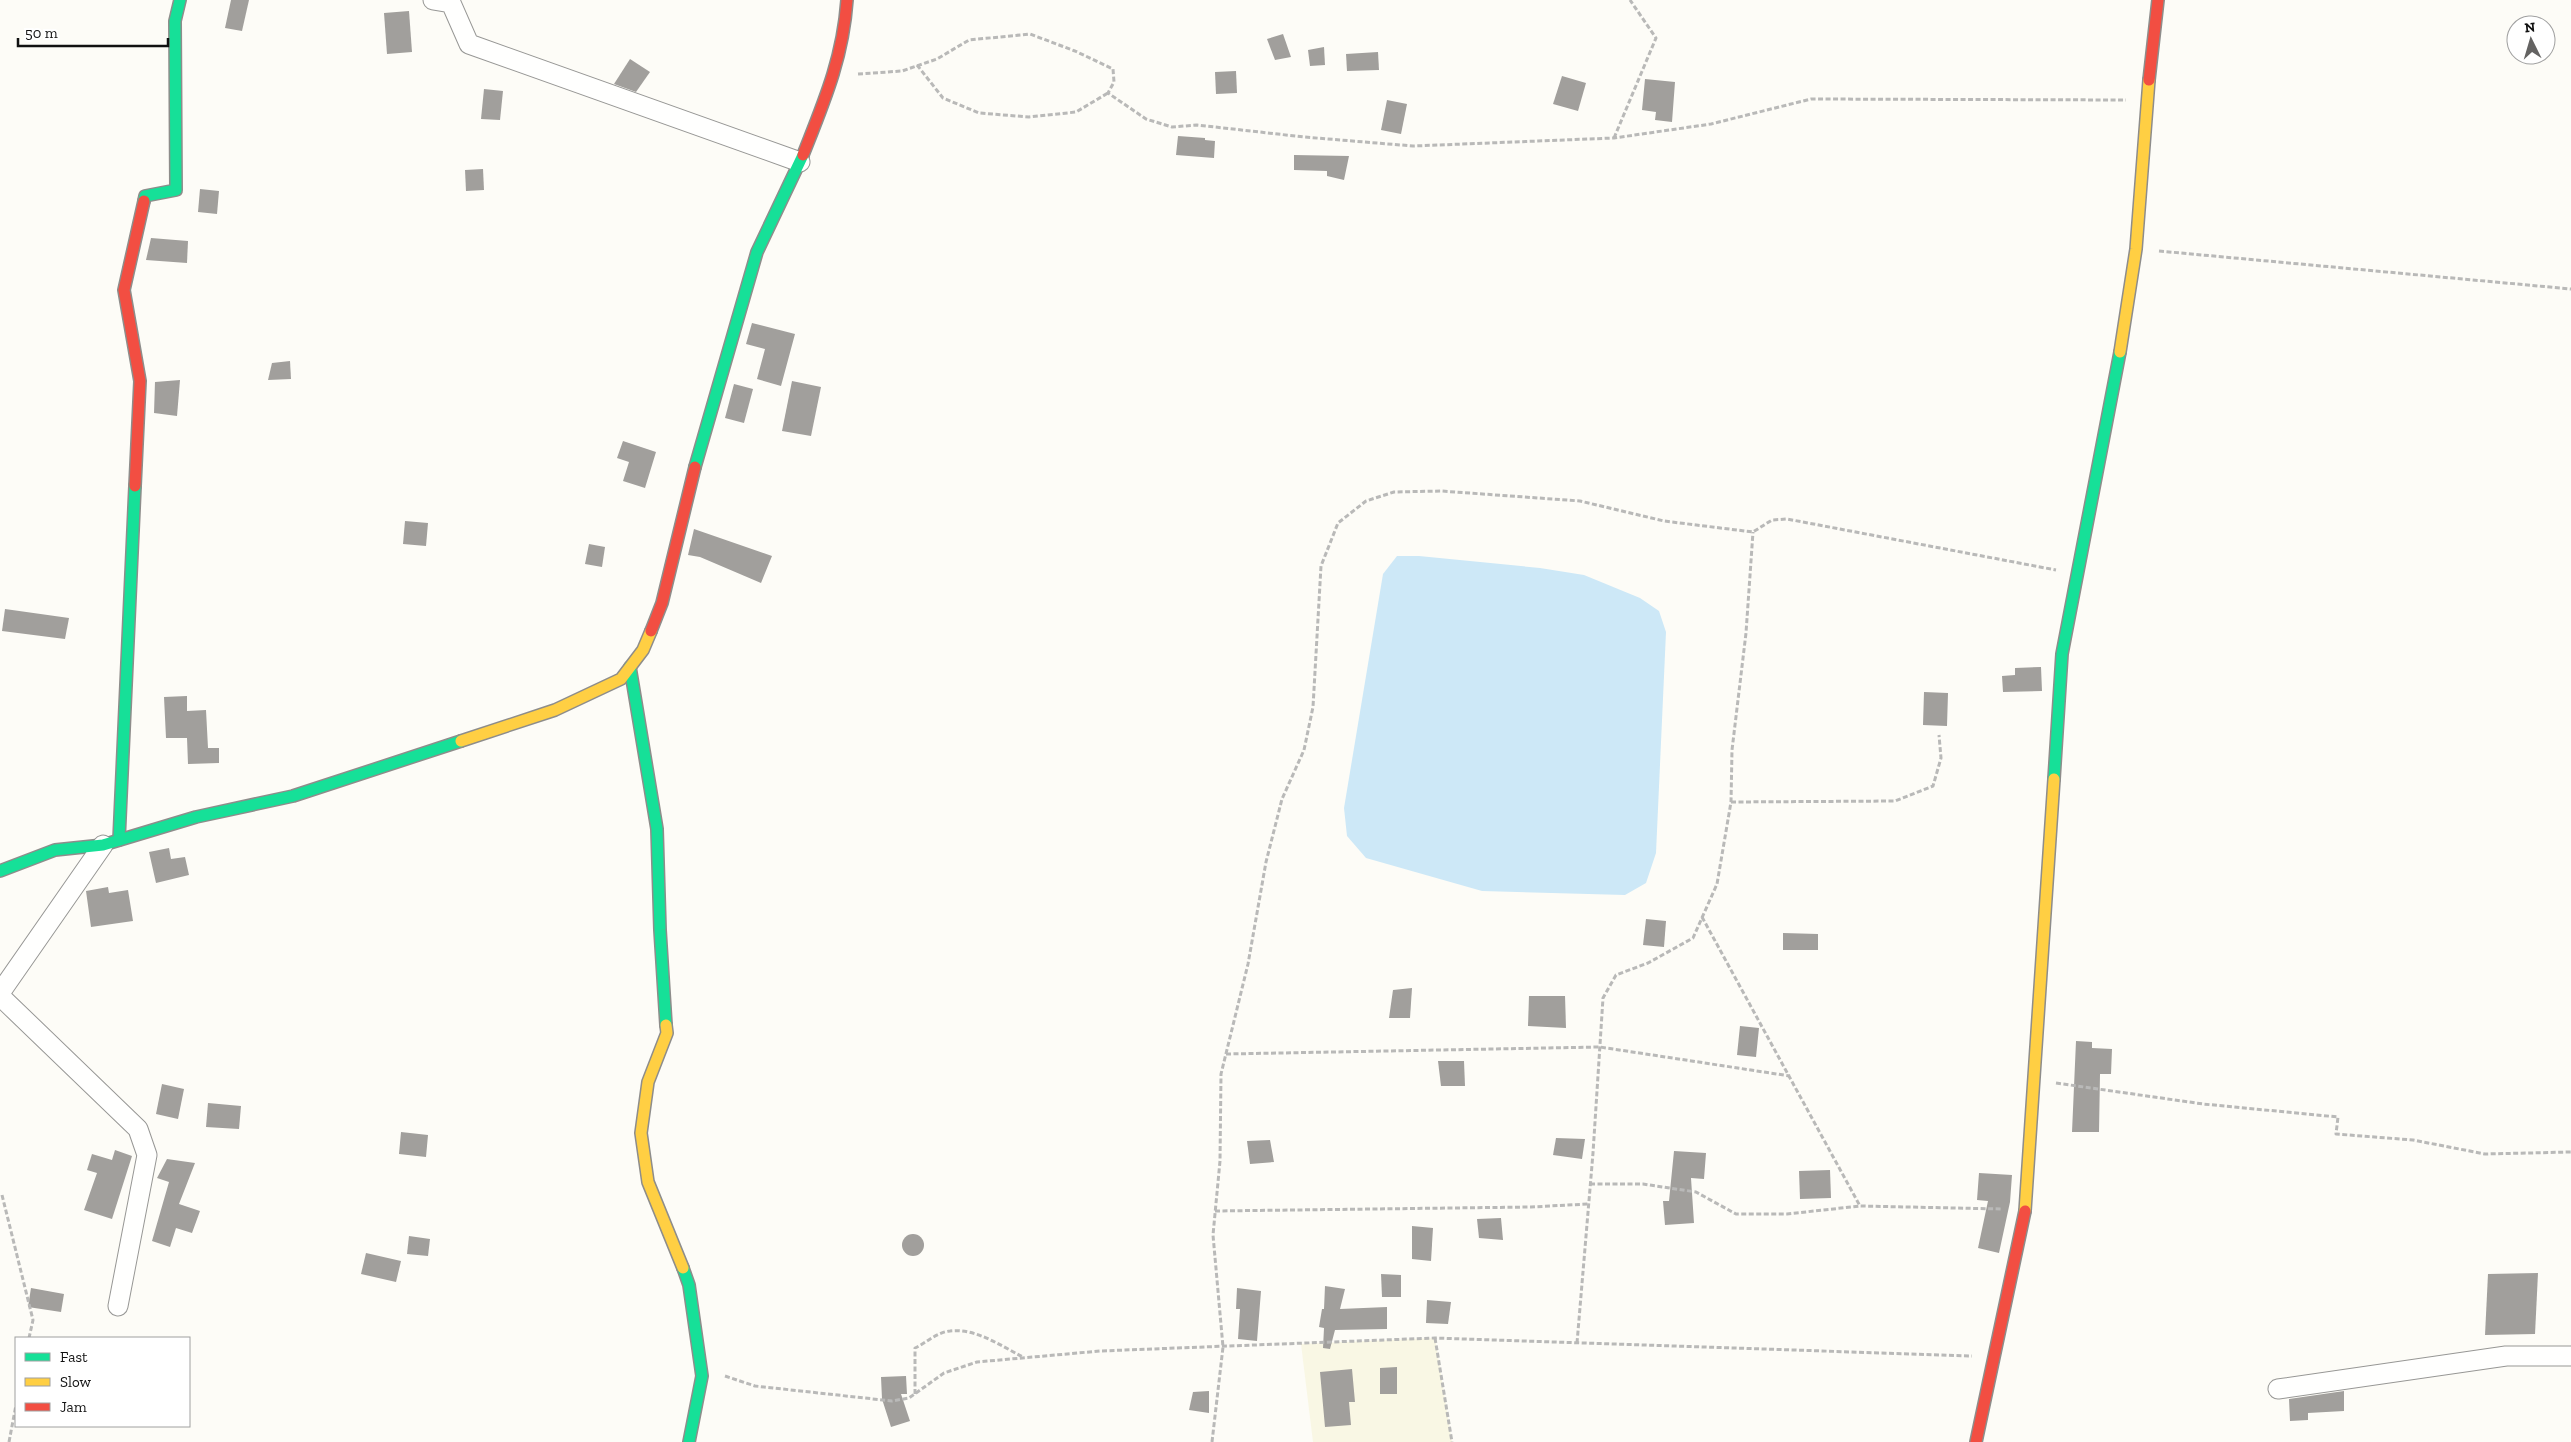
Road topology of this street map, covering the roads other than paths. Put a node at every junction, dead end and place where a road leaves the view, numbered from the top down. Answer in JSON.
{"nodes":[{"id":1,"x":180,"y":0,"type":"edge"},
{"id":2,"x":433,"y":0,"type":"edge"},
{"id":3,"x":847,"y":0,"type":"edge"},
{"id":4,"x":2158,"y":0,"type":"edge"},
{"id":5,"x":800,"y":162,"type":"junction"},
{"id":6,"x":630,"y":667,"type":"junction"},
{"id":7,"x":111,"y":842,"type":"junction"},
{"id":8,"x":0,"y":871,"type":"edge"},
{"id":9,"x":0,"y":994,"type":"edge"},
{"id":10,"x":118,"y":1306,"type":"dead end"},
{"id":11,"x":2571,"y":1356,"type":"edge"},
{"id":12,"x":2278,"y":1389,"type":"dead end"},
{"id":13,"x":689,"y":1442,"type":"edge"},
{"id":14,"x":1976,"y":1442,"type":"edge"}],
"edges":[{"from":1,"to":7,"type":"street"},
{"from":2,"to":5,"type":"street"},
{"from":3,"to":5,"type":"street"},
{"from":4,"to":14,"type":"street"},
{"from":5,"to":6,"type":"street"},
{"from":6,"to":7,"type":"street"},
{"from":6,"to":13,"type":"street"},
{"from":7,"to":8,"type":"street"},
{"from":7,"to":9,"type":"street"},
{"from":9,"to":10,"type":"street"},
{"from":11,"to":12,"type":"street"}]}
